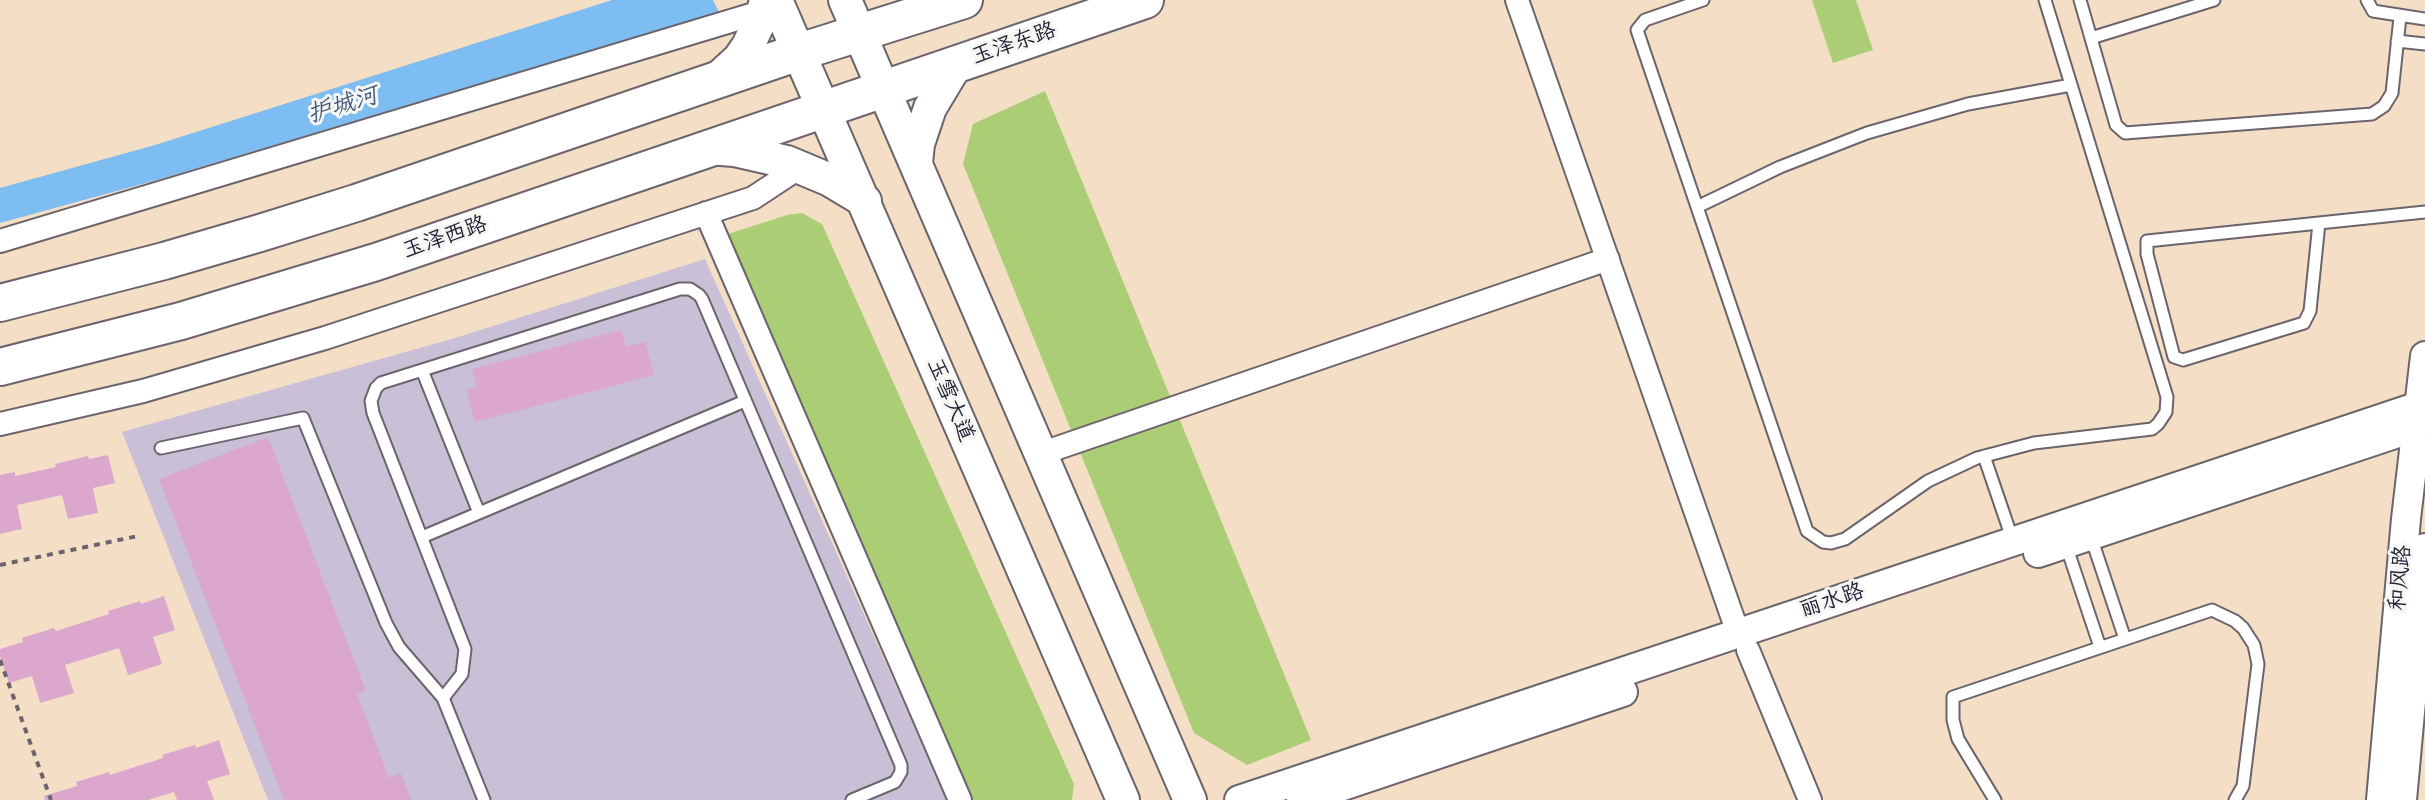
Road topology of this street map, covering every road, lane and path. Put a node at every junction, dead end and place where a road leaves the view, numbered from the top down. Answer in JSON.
{"nodes":[{"id":1,"x":845,"y":0,"type":"edge"},
{"id":2,"x":1145,"y":0,"type":"edge"},
{"id":3,"x":1517,"y":0,"type":"edge"},
{"id":4,"x":1703,"y":0,"type":"edge"},
{"id":5,"x":2045,"y":0,"type":"edge"},
{"id":6,"x":2080,"y":0,"type":"edge"},
{"id":7,"x":2214,"y":0,"type":"edge"},
{"id":8,"x":2367,"y":0,"type":"edge"},
{"id":9,"x":940,"y":2,"type":"edge"},
{"id":10,"x":769,"y":4,"type":"edge"},
{"id":11,"x":2400,"y":17,"type":"junction"},
{"id":12,"x":2425,"y":19,"type":"edge"},
{"id":13,"x":859,"y":33,"type":"junction"},
{"id":14,"x":2091,"y":38,"type":"junction"},
{"id":15,"x":2397,"y":41,"type":"junction"},
{"id":16,"x":2425,"y":44,"type":"edge"},
{"id":17,"x":799,"y":52,"type":"junction"},
{"id":18,"x":957,"y":63,"type":"junction"},
{"id":19,"x":715,"y":81,"type":"junction"},
{"id":20,"x":2071,"y":85,"type":"junction"},
{"id":21,"x":883,"y":89,"type":"junction"},
{"id":22,"x":824,"y":108,"type":"junction"},
{"id":23,"x":708,"y":148,"type":"junction"},
{"id":24,"x":916,"y":163,"type":"junction"},
{"id":25,"x":800,"y":167,"type":"junction"},
{"id":26,"x":865,"y":201,"type":"junction"},
{"id":27,"x":1697,"y":207,"type":"junction"},
{"id":28,"x":2425,"y":212,"type":"edge"},
{"id":29,"x":706,"y":213,"type":"junction"},
{"id":30,"x":2319,"y":223,"type":"junction"},
{"id":31,"x":0,"y":241,"type":"edge"},
{"id":32,"x":1608,"y":259,"type":"junction"},
{"id":33,"x":0,"y":303,"type":"edge"},
{"id":34,"x":2425,"y":356,"type":"edge"},
{"id":35,"x":0,"y":367,"type":"edge"},
{"id":36,"x":422,"y":370,"type":"junction"},
{"id":37,"x":745,"y":401,"type":"junction"},
{"id":38,"x":2422,"y":415,"type":"edge"},
{"id":39,"x":0,"y":424,"type":"edge"},
{"id":40,"x":161,"y":448,"type":"dead end"},
{"id":41,"x":1040,"y":454,"type":"junction"},
{"id":42,"x":1984,"y":456,"type":"junction"},
{"id":43,"x":479,"y":513,"type":"junction"},
{"id":44,"x":138,"y":536,"type":"dead end"},
{"id":45,"x":422,"y":537,"type":"junction"},
{"id":46,"x":2078,"y":540,"type":"junction"},
{"id":47,"x":2013,"y":541,"type":"junction"},
{"id":48,"x":2425,"y":548,"type":"edge"},
{"id":49,"x":0,"y":565,"type":"edge"},
{"id":50,"x":2125,"y":639,"type":"junction"},
{"id":51,"x":1743,"y":641,"type":"junction"},
{"id":52,"x":2100,"y":647,"type":"junction"},
{"id":53,"x":0,"y":660,"type":"edge"},
{"id":54,"x":443,"y":698,"type":"junction"},
{"id":55,"x":51,"y":800,"type":"edge"},
{"id":56,"x":484,"y":800,"type":"edge"},
{"id":57,"x":852,"y":800,"type":"edge"},
{"id":58,"x":960,"y":800,"type":"edge"},
{"id":59,"x":1123,"y":800,"type":"edge"},
{"id":60,"x":1190,"y":800,"type":"edge"},
{"id":61,"x":1239,"y":800,"type":"edge"},
{"id":62,"x":1301,"y":800,"type":"edge"},
{"id":63,"x":1810,"y":800,"type":"edge"},
{"id":64,"x":1995,"y":800,"type":"edge"},
{"id":65,"x":2235,"y":800,"type":"edge"},
{"id":66,"x":2381,"y":800,"type":"edge"},
{"id":67,"x":2402,"y":800,"type":"edge"}],
"edges":[{"from":1,"to":13,"type":"main road"},
{"from":2,"to":18,"type":"main road","name":"玉泽东路"},
{"from":3,"to":32,"type":"street"},
{"from":4,"to":27,"type":"lane"},
{"from":5,"to":20,"type":"lane"},
{"from":6,"to":14,"type":"lane"},
{"from":7,"to":14,"type":"lane"},
{"from":8,"to":11,"type":"lane"},
{"from":9,"to":13,"type":"main road"},
{"from":10,"to":17,"type":"main road","name":"玉雪大道"},
{"from":10,"to":19,"type":"main road"},
{"from":10,"to":31,"type":"street"},
{"from":11,"to":12,"type":"lane"},
{"from":11,"to":15,"type":"lane"},
{"from":13,"to":17,"type":"main road"},
{"from":13,"to":21,"type":"main road"},
{"from":14,"to":15,"type":"lane"},
{"from":15,"to":16,"type":"lane"},
{"from":17,"to":19,"type":"main road"},
{"from":17,"to":22,"type":"main road","name":"玉雪大道"},
{"from":18,"to":21,"type":"main road","name":"玉泽东路"},
{"from":18,"to":24,"type":"main road"},
{"from":19,"to":33,"type":"main road"},
{"from":20,"to":27,"type":"lane"},
{"from":20,"to":42,"type":"lane"},
{"from":21,"to":22,"type":"main road","name":"玉泽西路"},
{"from":21,"to":24,"type":"main road"},
{"from":22,"to":23,"type":"main road","name":"玉泽西路"},
{"from":22,"to":26,"type":"main road","name":"玉雪大道"},
{"from":23,"to":25,"type":"main road"},
{"from":23,"to":35,"type":"main road","name":"玉泽西路"},
{"from":24,"to":41,"type":"main road"},
{"from":25,"to":26,"type":"main road"},
{"from":25,"to":29,"type":"street"},
{"from":26,"to":59,"type":"main road","name":"玉雪大道"},
{"from":27,"to":42,"type":"lane"},
{"from":28,"to":30,"type":"lane"},
{"from":29,"to":39,"type":"street"},
{"from":29,"to":58,"type":"street"},
{"from":30,"to":30,"type":"lane"},
{"from":32,"to":41,"type":"street"},
{"from":32,"to":51,"type":"street"},
{"from":34,"to":38,"type":"street","name":"和风路"},
{"from":36,"to":37,"type":"lane"},
{"from":36,"to":43,"type":"lane"},
{"from":36,"to":45,"type":"lane"},
{"from":37,"to":43,"type":"lane"},
{"from":37,"to":57,"type":"lane"},
{"from":38,"to":46,"type":"street","name":"丽水路"},
{"from":38,"to":47,"type":"street","name":"丽水路"},
{"from":38,"to":66,"type":"street","name":"和风路"},
{"from":40,"to":54,"type":"lane"},
{"from":41,"to":60,"type":"main road"},
{"from":42,"to":47,"type":"lane"},
{"from":43,"to":45,"type":"lane"},
{"from":44,"to":49,"type":"path"},
{"from":45,"to":54,"type":"lane"},
{"from":46,"to":50,"type":"lane"},
{"from":46,"to":51,"type":"street","name":"丽水路"},
{"from":46,"to":52,"type":"lane"},
{"from":47,"to":51,"type":"street","name":"丽水路"},
{"from":48,"to":67,"type":"street","name":"和风路"},
{"from":50,"to":52,"type":"lane"},
{"from":50,"to":65,"type":"lane"},
{"from":51,"to":61,"type":"street","name":"丽水路"},
{"from":51,"to":62,"type":"street","name":"丽水路"},
{"from":51,"to":63,"type":"street"},
{"from":52,"to":64,"type":"lane"},
{"from":53,"to":55,"type":"path"},
{"from":54,"to":56,"type":"lane"}]}
